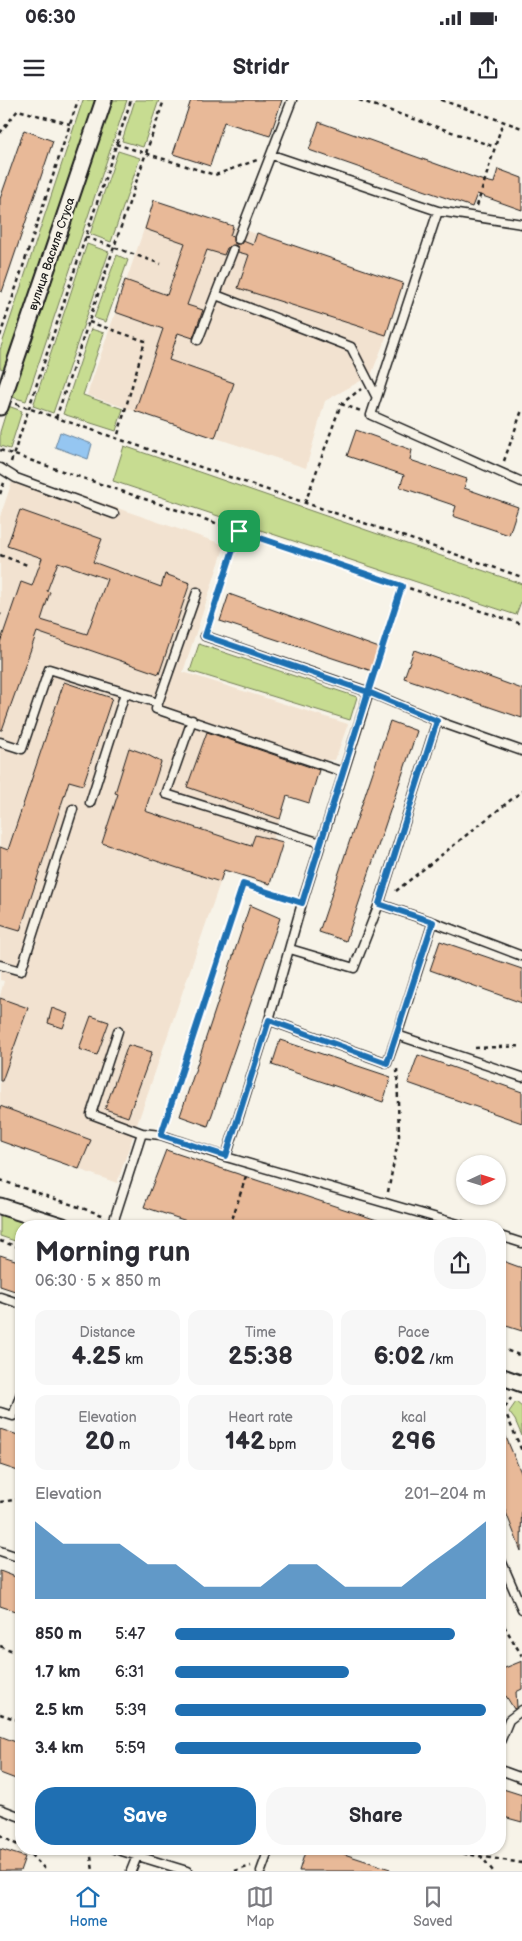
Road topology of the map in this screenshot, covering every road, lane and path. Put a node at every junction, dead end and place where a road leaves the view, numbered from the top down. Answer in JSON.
{"nodes":[{"id":1,"x":78,"y":100,"type":"edge"},
{"id":2,"x":104,"y":100,"type":"edge"},
{"id":3,"x":131,"y":100,"type":"edge"},
{"id":4,"x":164,"y":100,"type":"edge"},
{"id":5,"x":292,"y":100,"type":"edge"},
{"id":6,"x":359,"y":100,"type":"edge"},
{"id":7,"x":441,"y":100,"type":"edge"},
{"id":8,"x":503,"y":121,"type":"junction"},
{"id":9,"x":70,"y":124,"type":"junction"},
{"id":10,"x":522,"y":128,"type":"edge"},
{"id":11,"x":0,"y":133,"type":"edge"},
{"id":12,"x":116,"y":144,"type":"junction"},
{"id":13,"x":495,"y":147,"type":"junction"},
{"id":14,"x":146,"y":154,"type":"junction"},
{"id":15,"x":272,"y":155,"type":"junction"},
{"id":16,"x":438,"y":211,"type":"junction"},
{"id":17,"x":472,"y":217,"type":"junction"},
{"id":18,"x":522,"y":224,"type":"edge"},
{"id":19,"x":85,"y":237,"type":"junction"},
{"id":20,"x":238,"y":239,"type":"dead end"},
{"id":21,"x":114,"y":248,"type":"junction"},
{"id":22,"x":233,"y":250,"type":"dead end"},
{"id":23,"x":161,"y":264,"type":"dead end"},
{"id":24,"x":216,"y":295,"type":"junction"},
{"id":25,"x":88,"y":322,"type":"junction"},
{"id":26,"x":0,"y":336,"type":"edge"},
{"id":27,"x":198,"y":340,"type":"dead end"},
{"id":28,"x":5,"y":375,"type":"edge"},
{"id":29,"x":369,"y":382,"type":"junction"},
{"id":30,"x":376,"y":396,"type":"junction"},
{"id":31,"x":1,"y":404,"type":"edge"},
{"id":32,"x":341,"y":404,"type":"junction"},
{"id":33,"x":28,"y":408,"type":"junction"},
{"id":34,"x":522,"y":410,"type":"edge"},
{"id":35,"x":371,"y":415,"type":"junction"},
{"id":36,"x":56,"y":418,"type":"junction"},
{"id":37,"x":117,"y":438,"type":"junction"},
{"id":38,"x":0,"y":450,"type":"edge"},
{"id":39,"x":13,"y":455,"type":"junction"},
{"id":40,"x":0,"y":468,"type":"edge"},
{"id":41,"x":500,"y":472,"type":"junction"},
{"id":42,"x":7,"y":473,"type":"junction"},
{"id":43,"x":522,"y":482,"type":"edge"},
{"id":44,"x":0,"y":494,"type":"edge"},
{"id":45,"x":305,"y":503,"type":"junction"},
{"id":46,"x":114,"y":514,"type":"dead end"},
{"id":47,"x":239,"y":531,"type":"junction"},
{"id":48,"x":0,"y":555,"type":"edge"},
{"id":49,"x":30,"y":566,"type":"dead end"},
{"id":50,"x":522,"y":577,"type":"edge"},
{"id":51,"x":402,"y":586,"type":"junction"},
{"id":52,"x":197,"y":592,"type":"dead end"},
{"id":53,"x":522,"y":624,"type":"edge"},
{"id":54,"x":205,"y":636,"type":"joint"},
{"id":55,"x":368,"y":692,"type":"junction"},
{"id":56,"x":125,"y":693,"type":"junction"},
{"id":57,"x":158,"y":703,"type":"junction"},
{"id":58,"x":192,"y":720,"type":"junction"},
{"id":59,"x":437,"y":721,"type":"junction"},
{"id":60,"x":0,"y":742,"type":"edge"},
{"id":61,"x":522,"y":751,"type":"edge"},
{"id":62,"x":343,"y":772,"type":"junction"},
{"id":63,"x":522,"y":791,"type":"edge"},
{"id":64,"x":90,"y":803,"type":"dead end"},
{"id":65,"x":73,"y":809,"type":"dead end"},
{"id":66,"x":321,"y":843,"type":"junction"},
{"id":67,"x":302,"y":903,"type":"junction"},
{"id":68,"x":379,"y":904,"type":"junction"},
{"id":69,"x":433,"y":922,"type":"junction"},
{"id":70,"x":290,"y":949,"type":"junction"},
{"id":71,"x":522,"y":956,"type":"edge"},
{"id":72,"x":0,"y":965,"type":"edge"},
{"id":73,"x":269,"y":1020,"type":"junction"},
{"id":74,"x":118,"y":1031,"type":"dead end"},
{"id":75,"x":396,"y":1035,"type":"junction"},
{"id":76,"x":522,"y":1046,"type":"edge"},
{"id":77,"x":468,"y":1048,"type":"dead end"},
{"id":78,"x":387,"y":1063,"type":"junction"},
{"id":79,"x":522,"y":1077,"type":"edge"},
{"id":80,"x":142,"y":1133,"type":"junction"},
{"id":81,"x":161,"y":1135,"type":"junction"},
{"id":82,"x":226,"y":1156,"type":"junction"},
{"id":83,"x":250,"y":1164,"type":"junction"},
{"id":84,"x":0,"y":1180,"type":"edge"},
{"id":85,"x":386,"y":1203,"type":"junction"},
{"id":86,"x":0,"y":1206,"type":"edge"},
{"id":87,"x":44,"y":1220,"type":"edge"},
{"id":88,"x":108,"y":1220,"type":"edge"},
{"id":89,"x":114,"y":1220,"type":"edge"},
{"id":90,"x":232,"y":1220,"type":"edge"},
{"id":91,"x":444,"y":1220,"type":"edge"},
{"id":92,"x":506,"y":1238,"type":"edge"},
{"id":93,"x":0,"y":1241,"type":"edge"},
{"id":94,"x":522,"y":1243,"type":"edge"},
{"id":95,"x":15,"y":1246,"type":"edge"},
{"id":96,"x":0,"y":1297,"type":"edge"},
{"id":97,"x":15,"y":1302,"type":"edge"},
{"id":98,"x":506,"y":1350,"type":"edge"},
{"id":99,"x":522,"y":1356,"type":"edge"},
{"id":100,"x":506,"y":1378,"type":"edge"},
{"id":101,"x":522,"y":1384,"type":"edge"},
{"id":102,"x":511,"y":1398,"type":"dead end"},
{"id":103,"x":506,"y":1405,"type":"edge"},
{"id":104,"x":0,"y":1412,"type":"edge"},
{"id":105,"x":15,"y":1413,"type":"edge"},
{"id":106,"x":506,"y":1416,"type":"edge"},
{"id":107,"x":522,"y":1451,"type":"edge"},
{"id":108,"x":15,"y":1500,"type":"edge"},
{"id":109,"x":0,"y":1502,"type":"edge"},
{"id":110,"x":0,"y":1551,"type":"edge"},
{"id":111,"x":15,"y":1556,"type":"edge"},
{"id":112,"x":506,"y":1572,"type":"edge"},
{"id":113,"x":522,"y":1609,"type":"edge"},
{"id":114,"x":506,"y":1629,"type":"edge"},
{"id":115,"x":0,"y":1646,"type":"edge"},
{"id":116,"x":15,"y":1652,"type":"edge"},
{"id":117,"x":522,"y":1656,"type":"edge"},
{"id":118,"x":522,"y":1710,"type":"edge"},
{"id":119,"x":0,"y":1714,"type":"edge"},
{"id":120,"x":15,"y":1719,"type":"edge"},
{"id":121,"x":506,"y":1727,"type":"edge"},
{"id":122,"x":506,"y":1772,"type":"edge"},
{"id":123,"x":522,"y":1778,"type":"edge"},
{"id":124,"x":0,"y":1809,"type":"edge"},
{"id":125,"x":15,"y":1815,"type":"edge"},
{"id":126,"x":0,"y":1835,"type":"edge"},
{"id":127,"x":15,"y":1844,"type":"edge"},
{"id":128,"x":31,"y":1855,"type":"edge"},
{"id":129,"x":91,"y":1855,"type":"edge"},
{"id":130,"x":134,"y":1855,"type":"edge"},
{"id":131,"x":267,"y":1855,"type":"edge"},
{"id":132,"x":474,"y":1855,"type":"edge"},
{"id":133,"x":137,"y":1856,"type":"junction"},
{"id":134,"x":482,"y":1856,"type":"junction"},
{"id":135,"x":522,"y":1863,"type":"edge"},
{"id":136,"x":47,"y":1871,"type":"edge"},
{"id":137,"x":93,"y":1871,"type":"edge"},
{"id":138,"x":131,"y":1871,"type":"edge"},
{"id":139,"x":186,"y":1871,"type":"edge"},
{"id":140,"x":261,"y":1871,"type":"edge"},
{"id":141,"x":493,"y":1871,"type":"edge"}],
"edges":[{"from":1,"to":9,"type":"path"},
{"from":2,"to":28,"type":"street","name":"вулиця Василя Стуса"},
{"from":3,"to":12,"type":"path"},
{"from":4,"to":14,"type":"path"},
{"from":5,"to":15,"type":"lane"},
{"from":6,"to":13,"type":"path"},
{"from":7,"to":8,"type":"path"},
{"from":8,"to":10,"type":"path"},
{"from":8,"to":13,"type":"path"},
{"from":9,"to":11,"type":"path"},
{"from":9,"to":26,"type":"path"},
{"from":12,"to":14,"type":"path"},
{"from":12,"to":19,"type":"path"},
{"from":13,"to":17,"type":"path"},
{"from":14,"to":15,"type":"path"},
{"from":14,"to":21,"type":"path"},
{"from":15,"to":16,"type":"lane"},
{"from":15,"to":20,"type":"lane"},
{"from":16,"to":17,"type":"lane"},
{"from":16,"to":30,"type":"lane"},
{"from":17,"to":18,"type":"lane"},
{"from":19,"to":21,"type":"path"},
{"from":19,"to":33,"type":"path"},
{"from":21,"to":23,"type":"path"},
{"from":21,"to":25,"type":"path"},
{"from":22,"to":24,"type":"lane"},
{"from":24,"to":27,"type":"lane"},
{"from":24,"to":29,"type":"lane"},
{"from":25,"to":36,"type":"path"},
{"from":25,"to":37,"type":"path"},
{"from":28,"to":31,"type":"street","name":"вулиця Василя Стуса"},
{"from":29,"to":30,"type":"lane"},
{"from":29,"to":32,"type":"path"},
{"from":30,"to":35,"type":"lane"},
{"from":31,"to":33,"type":"path"},
{"from":32,"to":35,"type":"path"},
{"from":32,"to":45,"type":"path"},
{"from":33,"to":36,"type":"path"},
{"from":33,"to":39,"type":"path"},
{"from":34,"to":41,"type":"path"},
{"from":35,"to":41,"type":"lane"},
{"from":36,"to":37,"type":"path"},
{"from":37,"to":45,"type":"path"},
{"from":38,"to":39,"type":"path"},
{"from":39,"to":42,"type":"path"},
{"from":39,"to":47,"type":"path"},
{"from":40,"to":42,"type":"lane"},
{"from":41,"to":43,"type":"lane"},
{"from":42,"to":44,"type":"path"},
{"from":42,"to":46,"type":"lane"},
{"from":45,"to":50,"type":"path"},
{"from":47,"to":51,"type":"path"},
{"from":47,"to":54,"type":"path"},
{"from":48,"to":49,"type":"path"},
{"from":51,"to":53,"type":"path"},
{"from":51,"to":55,"type":"path"},
{"from":52,"to":57,"type":"lane"},
{"from":54,"to":55,"type":"lane"},
{"from":55,"to":59,"type":"lane"},
{"from":55,"to":62,"type":"lane"},
{"from":56,"to":57,"type":"lane"},
{"from":56,"to":60,"type":"lane"},
{"from":56,"to":64,"type":"lane"},
{"from":57,"to":58,"type":"lane"},
{"from":58,"to":62,"type":"lane"},
{"from":58,"to":66,"type":"lane"},
{"from":59,"to":61,"type":"lane"},
{"from":59,"to":68,"type":"lane"},
{"from":62,"to":66,"type":"lane"},
{"from":63,"to":68,"type":"path"},
{"from":65,"to":72,"type":"lane"},
{"from":66,"to":67,"type":"lane"},
{"from":67,"to":70,"type":"lane"},
{"from":67,"to":81,"type":"path"},
{"from":68,"to":69,"type":"lane"},
{"from":68,"to":70,"type":"lane"},
{"from":69,"to":71,"type":"lane"},
{"from":69,"to":75,"type":"lane"},
{"from":70,"to":73,"type":"lane"},
{"from":73,"to":78,"type":"lane"},
{"from":73,"to":82,"type":"lane"},
{"from":74,"to":80,"type":"lane"},
{"from":75,"to":78,"type":"lane"},
{"from":75,"to":79,"type":"lane"},
{"from":76,"to":77,"type":"path"},
{"from":78,"to":85,"type":"path"},
{"from":80,"to":81,"type":"lane"},
{"from":80,"to":89,"type":"lane"},
{"from":81,"to":82,"type":"lane"},
{"from":82,"to":83,"type":"lane"},
{"from":83,"to":85,"type":"lane"},
{"from":83,"to":90,"type":"path"},
{"from":84,"to":88,"type":"path"},
{"from":85,"to":91,"type":"lane"},
{"from":86,"to":87,"type":"street"},
{"from":92,"to":94,"type":"lane"},
{"from":93,"to":95,"type":"path"},
{"from":96,"to":97,"type":"lane"},
{"from":98,"to":99,"type":"path"},
{"from":100,"to":101,"type":"street"},
{"from":102,"to":103,"type":"path"},
{"from":104,"to":105,"type":"lane"},
{"from":106,"to":107,"type":"path"},
{"from":108,"to":109,"type":"path"},
{"from":110,"to":111,"type":"lane"},
{"from":112,"to":113,"type":"lane"},
{"from":114,"to":117,"type":"path"},
{"from":115,"to":116,"type":"path"},
{"from":118,"to":121,"type":"lane"},
{"from":119,"to":120,"type":"path"},
{"from":122,"to":123,"type":"lane"},
{"from":124,"to":125,"type":"lane"},
{"from":126,"to":127,"type":"path"},
{"from":128,"to":136,"type":"path"},
{"from":129,"to":137,"type":"path"},
{"from":130,"to":133,"type":"lane"},
{"from":131,"to":140,"type":"lane"},
{"from":132,"to":134,"type":"path"},
{"from":133,"to":138,"type":"lane"},
{"from":133,"to":139,"type":"lane"},
{"from":134,"to":135,"type":"path"},
{"from":134,"to":141,"type":"path"}]}
